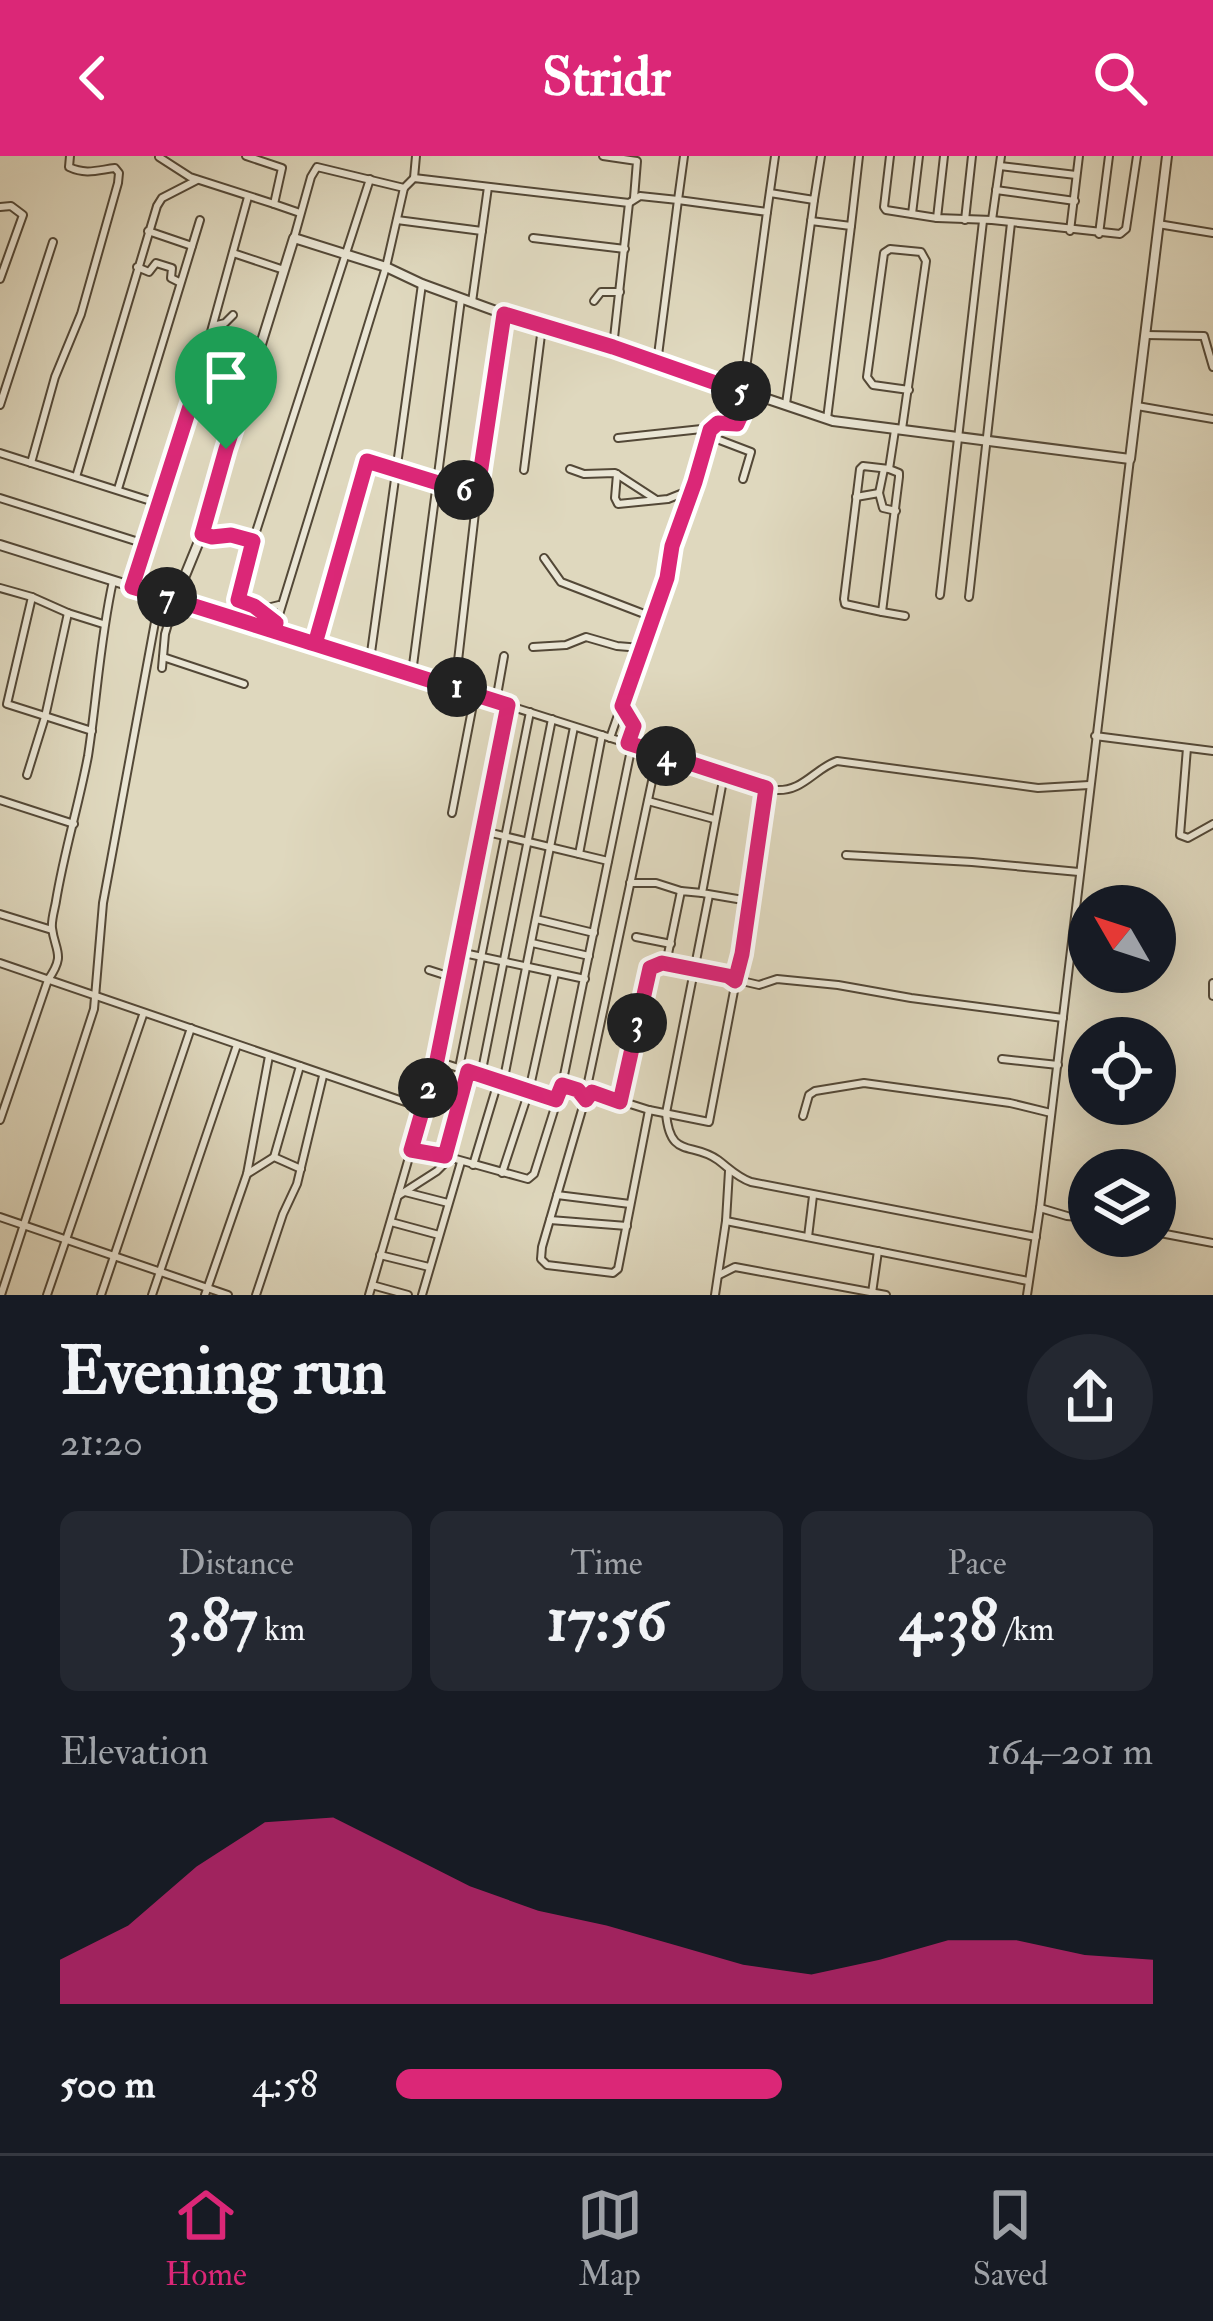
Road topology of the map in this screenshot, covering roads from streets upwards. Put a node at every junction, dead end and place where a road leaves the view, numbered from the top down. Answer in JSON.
{"nodes":[{"id":1,"x":70,"y":156,"type":"edge"},
{"id":2,"x":246,"y":156,"type":"edge"},
{"id":3,"x":416,"y":156,"type":"edge"},
{"id":4,"x":603,"y":156,"type":"edge"},
{"id":5,"x":684,"y":156,"type":"edge"},
{"id":6,"x":775,"y":156,"type":"edge"},
{"id":7,"x":821,"y":156,"type":"edge"},
{"id":8,"x":859,"y":156,"type":"edge"},
{"id":9,"x":890,"y":156,"type":"edge"},
{"id":10,"x":919,"y":156,"type":"edge"},
{"id":11,"x":944,"y":156,"type":"edge"},
{"id":12,"x":972,"y":156,"type":"edge"},
{"id":13,"x":1001,"y":156,"type":"edge"},
{"id":14,"x":1079,"y":156,"type":"edge"},
{"id":15,"x":1109,"y":156,"type":"edge"},
{"id":16,"x":1137,"y":156,"type":"edge"},
{"id":17,"x":1167,"y":156,"type":"edge"},
{"id":18,"x":159,"y":157,"type":"edge"},
{"id":19,"x":637,"y":158,"type":"edge"},
{"id":20,"x":318,"y":162,"type":"edge"},
{"id":21,"x":1000,"y":166,"type":"junction"},
{"id":22,"x":1076,"y":175,"type":"junction"},
{"id":23,"x":370,"y":178,"type":"junction"},
{"id":24,"x":415,"y":178,"type":"junction"},
{"id":25,"x":197,"y":180,"type":"junction"},
{"id":26,"x":488,"y":186,"type":"junction"},
{"id":27,"x":404,"y":188,"type":"junction"},
{"id":28,"x":996,"y":190,"type":"junction"},
{"id":29,"x":770,"y":193,"type":"junction"},
{"id":30,"x":248,"y":197,"type":"junction"},
{"id":31,"x":632,"y":200,"type":"junction"},
{"id":32,"x":678,"y":200,"type":"junction"},
{"id":33,"x":814,"y":200,"type":"junction"},
{"id":34,"x":1075,"y":201,"type":"junction"},
{"id":35,"x":274,"y":204,"type":"junction"},
{"id":36,"x":0,"y":207,"type":"edge"},
{"id":37,"x":767,"y":212,"type":"junction"},
{"id":38,"x":300,"y":213,"type":"junction"},
{"id":39,"x":912,"y":214,"type":"junction"},
{"id":40,"x":937,"y":218,"type":"junction"},
{"id":41,"x":200,"y":220,"type":"dead end"},
{"id":42,"x":397,"y":220,"type":"junction"},
{"id":43,"x":965,"y":220,"type":"junction"},
{"id":44,"x":988,"y":220,"type":"junction"},
{"id":45,"x":811,"y":221,"type":"junction"},
{"id":46,"x":1011,"y":223,"type":"junction"},
{"id":47,"x":1158,"y":224,"type":"junction"},
{"id":48,"x":850,"y":226,"type":"junction"},
{"id":49,"x":1070,"y":230,"type":"junction"},
{"id":50,"x":148,"y":231,"type":"junction"},
{"id":51,"x":483,"y":231,"type":"junction"},
{"id":52,"x":1213,"y":233,"type":"edge"},
{"id":53,"x":1099,"y":234,"type":"junction"},
{"id":54,"x":294,"y":238,"type":"junction"},
{"id":55,"x":533,"y":238,"type":"dead end"},
{"id":56,"x":53,"y":242,"type":"dead end"},
{"id":57,"x":192,"y":246,"type":"junction"},
{"id":58,"x":626,"y":249,"type":"junction"},
{"id":59,"x":233,"y":253,"type":"junction"},
{"id":60,"x":346,"y":253,"type":"junction"},
{"id":61,"x":2,"y":266,"type":"edge"},
{"id":62,"x":386,"y":267,"type":"junction"},
{"id":63,"x":136,"y":268,"type":"junction"},
{"id":64,"x":284,"y":270,"type":"junction"},
{"id":65,"x":0,"y":279,"type":"edge"},
{"id":66,"x":179,"y":282,"type":"junction"},
{"id":67,"x":422,"y":284,"type":"junction"},
{"id":68,"x":620,"y":292,"type":"junction"},
{"id":69,"x":461,"y":299,"type":"junction"},
{"id":70,"x":594,"y":301,"type":"dead end"},
{"id":71,"x":472,"y":302,"type":"junction"},
{"id":72,"x":504,"y":314,"type":"junction"},
{"id":73,"x":233,"y":315,"type":"dead end"},
{"id":74,"x":213,"y":326,"type":"junction"},
{"id":75,"x":542,"y":327,"type":"junction"},
{"id":76,"x":1147,"y":334,"type":"junction"},
{"id":77,"x":234,"y":336,"type":"dead end"},
{"id":78,"x":1209,"y":336,"type":"edge"},
{"id":79,"x":261,"y":344,"type":"junction"},
{"id":80,"x":613,"y":347,"type":"junction"},
{"id":81,"x":657,"y":363,"type":"junction"},
{"id":82,"x":1213,"y":367,"type":"edge"},
{"id":83,"x":909,"y":390,"type":"junction"},
{"id":84,"x":747,"y":393,"type":"junction"},
{"id":85,"x":193,"y":397,"type":"junction"},
{"id":86,"x":786,"y":404,"type":"junction"},
{"id":87,"x":0,"y":405,"type":"edge"},
{"id":88,"x":1137,"y":406,"type":"junction"},
{"id":89,"x":239,"y":410,"type":"junction"},
{"id":90,"x":827,"y":419,"type":"junction"},
{"id":91,"x":1213,"y":419,"type":"edge"},
{"id":92,"x":898,"y":431,"type":"junction"},
{"id":93,"x":710,"y":432,"type":"junction"},
{"id":94,"x":957,"y":438,"type":"junction"},
{"id":95,"x":618,"y":439,"type":"dead end"},
{"id":96,"x":987,"y":442,"type":"junction"},
{"id":97,"x":0,"y":453,"type":"edge"},
{"id":98,"x":1130,"y":459,"type":"junction"},
{"id":99,"x":31,"y":463,"type":"junction"},
{"id":100,"x":887,"y":469,"type":"junction"},
{"id":101,"x":396,"y":470,"type":"junction"},
{"id":102,"x":524,"y":470,"type":"dead end"},
{"id":103,"x":570,"y":470,"type":"dead end"},
{"id":104,"x":617,"y":474,"type":"junction"},
{"id":105,"x":76,"y":477,"type":"junction"},
{"id":106,"x":743,"y":478,"type":"dead end"},
{"id":107,"x":436,"y":481,"type":"junction"},
{"id":108,"x":118,"y":489,"type":"junction"},
{"id":109,"x":693,"y":489,"type":"junction"},
{"id":110,"x":879,"y":493,"type":"junction"},
{"id":111,"x":477,"y":495,"type":"junction"},
{"id":112,"x":856,"y":497,"type":"junction"},
{"id":113,"x":0,"y":498,"type":"edge"},
{"id":114,"x":658,"y":501,"type":"junction"},
{"id":115,"x":157,"y":503,"type":"junction"},
{"id":116,"x":896,"y":512,"type":"junction"},
{"id":117,"x":202,"y":534,"type":"junction"},
{"id":118,"x":253,"y":541,"type":"junction"},
{"id":119,"x":145,"y":544,"type":"junction"},
{"id":120,"x":0,"y":545,"type":"edge"},
{"id":121,"x":544,"y":558,"type":"dead end"},
{"id":122,"x":113,"y":581,"type":"junction"},
{"id":123,"x":132,"y":587,"type":"junction"},
{"id":124,"x":0,"y":588,"type":"edge"},
{"id":125,"x":160,"y":595,"type":"junction"},
{"id":126,"x":940,"y":596,"type":"dead end"},
{"id":127,"x":32,"y":597,"type":"junction"},
{"id":128,"x":969,"y":597,"type":"dead end"},
{"id":129,"x":175,"y":600,"type":"junction"},
{"id":130,"x":238,"y":600,"type":"junction"},
{"id":131,"x":282,"y":604,"type":"junction"},
{"id":132,"x":254,"y":606,"type":"junction"},
{"id":133,"x":882,"y":612,"type":"junction"},
{"id":134,"x":68,"y":614,"type":"junction"},
{"id":135,"x":905,"y":616,"type":"dead end"},
{"id":136,"x":229,"y":617,"type":"junction"},
{"id":137,"x":652,"y":617,"type":"junction"},
{"id":138,"x":103,"y":624,"type":"junction"},
{"id":139,"x":275,"y":627,"type":"junction"},
{"id":140,"x":315,"y":644,"type":"junction"},
{"id":141,"x":533,"y":647,"type":"dead end"},
{"id":142,"x":641,"y":649,"type":"junction"},
{"id":143,"x":504,"y":656,"type":"dead end"},
{"id":144,"x":163,"y":657,"type":"junction"},
{"id":145,"x":370,"y":660,"type":"junction"},
{"id":146,"x":162,"y":668,"type":"dead end"},
{"id":147,"x":412,"y":673,"type":"junction"},
{"id":148,"x":0,"y":677,"type":"edge"},
{"id":149,"x":11,"y":681,"type":"junction"},
{"id":150,"x":244,"y":684,"type":"dead end"},
{"id":151,"x":455,"y":687,"type":"junction"},
{"id":152,"x":475,"y":694,"type":"junction"},
{"id":153,"x":496,"y":700,"type":"junction"},
{"id":154,"x":7,"y":704,"type":"junction"},
{"id":155,"x":508,"y":705,"type":"junction"},
{"id":156,"x":622,"y":706,"type":"junction"},
{"id":157,"x":1,"y":712,"type":"edge"},
{"id":158,"x":530,"y":712,"type":"junction"},
{"id":159,"x":45,"y":717,"type":"junction"},
{"id":160,"x":552,"y":719,"type":"junction"},
{"id":161,"x":574,"y":726,"type":"junction"},
{"id":162,"x":92,"y":731,"type":"junction"},
{"id":163,"x":606,"y":736,"type":"junction"},
{"id":164,"x":1095,"y":736,"type":"junction"},
{"id":165,"x":630,"y":744,"type":"junction"},
{"id":166,"x":1187,"y":748,"type":"junction"},
{"id":167,"x":1213,"y":751,"type":"edge"},
{"id":168,"x":658,"y":753,"type":"junction"},
{"id":169,"x":724,"y":775,"type":"junction"},
{"id":170,"x":27,"y":776,"type":"dead end"},
{"id":171,"x":1089,"y":785,"type":"junction"},
{"id":172,"x":766,"y":788,"type":"junction"},
{"id":173,"x":0,"y":800,"type":"edge"},
{"id":174,"x":647,"y":801,"type":"junction"},
{"id":175,"x":452,"y":813,"type":"dead end"},
{"id":176,"x":714,"y":819,"type":"junction"},
{"id":177,"x":74,"y":824,"type":"junction"},
{"id":178,"x":1213,"y":824,"type":"edge"},
{"id":179,"x":482,"y":831,"type":"junction"},
{"id":180,"x":505,"y":836,"type":"junction"},
{"id":181,"x":527,"y":844,"type":"junction"},
{"id":182,"x":549,"y":848,"type":"junction"},
{"id":183,"x":579,"y":854,"type":"junction"},
{"id":184,"x":846,"y":855,"type":"dead end"},
{"id":185,"x":608,"y":861,"type":"junction"},
{"id":186,"x":1079,"y":872,"type":"junction"},
{"id":187,"x":630,"y":883,"type":"junction"},
{"id":188,"x":681,"y":891,"type":"junction"},
{"id":189,"x":705,"y":894,"type":"junction"},
{"id":190,"x":749,"y":901,"type":"junction"},
{"id":191,"x":0,"y":914,"type":"edge"},
{"id":192,"x":536,"y":920,"type":"junction"},
{"id":193,"x":52,"y":930,"type":"junction"},
{"id":194,"x":594,"y":933,"type":"junction"},
{"id":195,"x":636,"y":937,"type":"dead end"},
{"id":196,"x":532,"y":943,"type":"junction"},
{"id":197,"x":671,"y":944,"type":"junction"},
{"id":198,"x":459,"y":952,"type":"junction"},
{"id":199,"x":668,"y":954,"type":"junction"},
{"id":200,"x":589,"y":956,"type":"junction"},
{"id":201,"x":481,"y":958,"type":"junction"},
{"id":202,"x":504,"y":963,"type":"junction"},
{"id":203,"x":662,"y":963,"type":"junction"},
{"id":204,"x":0,"y":964,"type":"edge"},
{"id":205,"x":673,"y":965,"type":"junction"},
{"id":206,"x":526,"y":968,"type":"junction"},
{"id":207,"x":429,"y":970,"type":"dead end"},
{"id":208,"x":692,"y":970,"type":"junction"},
{"id":209,"x":555,"y":974,"type":"junction"},
{"id":210,"x":734,"y":976,"type":"junction"},
{"id":211,"x":454,"y":978,"type":"junction"},
{"id":212,"x":585,"y":979,"type":"junction"},
{"id":213,"x":48,"y":980,"type":"junction"},
{"id":214,"x":1213,"y":983,"type":"edge"},
{"id":215,"x":96,"y":996,"type":"junction"},
{"id":216,"x":1213,"y":996,"type":"edge"},
{"id":217,"x":144,"y":1013,"type":"junction"},
{"id":218,"x":1064,"y":1018,"type":"junction"},
{"id":219,"x":191,"y":1028,"type":"junction"},
{"id":220,"x":237,"y":1045,"type":"junction"},
{"id":221,"x":269,"y":1056,"type":"junction"},
{"id":222,"x":1002,"y":1059,"type":"dead end"},
{"id":223,"x":437,"y":1060,"type":"junction"},
{"id":224,"x":1058,"y":1065,"type":"junction"},
{"id":225,"x":300,"y":1066,"type":"junction"},
{"id":226,"x":464,"y":1069,"type":"junction"},
{"id":227,"x":323,"y":1074,"type":"junction"},
{"id":228,"x":481,"y":1075,"type":"junction"},
{"id":229,"x":500,"y":1082,"type":"junction"},
{"id":230,"x":562,"y":1085,"type":"junction"},
{"id":231,"x":529,"y":1091,"type":"junction"},
{"id":232,"x":592,"y":1092,"type":"junction"},
{"id":233,"x":556,"y":1100,"type":"junction"},
{"id":234,"x":586,"y":1100,"type":"junction"},
{"id":235,"x":620,"y":1102,"type":"junction"},
{"id":236,"x":422,"y":1108,"type":"junction"},
{"id":237,"x":649,"y":1111,"type":"junction"},
{"id":238,"x":666,"y":1113,"type":"junction"},
{"id":239,"x":1052,"y":1113,"type":"junction"},
{"id":240,"x":803,"y":1116,"type":"dead end"},
{"id":241,"x":0,"y":1120,"type":"edge"},
{"id":242,"x":411,"y":1150,"type":"junction"},
{"id":243,"x":445,"y":1156,"type":"junction"},
{"id":244,"x":274,"y":1157,"type":"junction"},
{"id":245,"x":461,"y":1162,"type":"junction"},
{"id":246,"x":473,"y":1165,"type":"junction"},
{"id":247,"x":301,"y":1169,"type":"junction"},
{"id":248,"x":729,"y":1171,"type":"junction"},
{"id":249,"x":502,"y":1173,"type":"junction"},
{"id":250,"x":247,"y":1174,"type":"junction"},
{"id":251,"x":401,"y":1194,"type":"junction"},
{"id":252,"x":557,"y":1195,"type":"junction"},
{"id":253,"x":814,"y":1196,"type":"junction"},
{"id":254,"x":448,"y":1204,"type":"junction"},
{"id":255,"x":630,"y":1204,"type":"junction"},
{"id":256,"x":1040,"y":1208,"type":"junction"},
{"id":257,"x":1068,"y":1216,"type":"edge"},
{"id":258,"x":0,"y":1217,"type":"edge"},
{"id":259,"x":550,"y":1220,"type":"junction"},
{"id":260,"x":726,"y":1221,"type":"junction"},
{"id":261,"x":389,"y":1222,"type":"junction"},
{"id":262,"x":24,"y":1225,"type":"junction"},
{"id":263,"x":627,"y":1226,"type":"junction"},
{"id":264,"x":440,"y":1235,"type":"junction"},
{"id":265,"x":1176,"y":1236,"type":"edge"},
{"id":266,"x":808,"y":1237,"type":"junction"},
{"id":267,"x":1036,"y":1237,"type":"junction"},
{"id":268,"x":67,"y":1240,"type":"junction"},
{"id":269,"x":1213,"y":1243,"type":"edge"},
{"id":270,"x":722,"y":1247,"type":"junction"},
{"id":271,"x":878,"y":1251,"type":"junction"},
{"id":272,"x":114,"y":1256,"type":"junction"},
{"id":273,"x":380,"y":1256,"type":"junction"},
{"id":274,"x":430,"y":1267,"type":"junction"},
{"id":275,"x":735,"y":1267,"type":"junction"},
{"id":276,"x":160,"y":1272,"type":"junction"},
{"id":277,"x":719,"y":1275,"type":"junction"},
{"id":278,"x":1029,"y":1282,"type":"junction"},
{"id":279,"x":372,"y":1285,"type":"junction"},
{"id":280,"x":206,"y":1292,"type":"edge"},
{"id":281,"x":872,"y":1293,"type":"edge"},
{"id":282,"x":1,"y":1295,"type":"edge"},
{"id":283,"x":47,"y":1295,"type":"edge"},
{"id":284,"x":101,"y":1295,"type":"edge"},
{"id":285,"x":152,"y":1295,"type":"edge"},
{"id":286,"x":228,"y":1295,"type":"edge"},
{"id":287,"x":256,"y":1295,"type":"edge"},
{"id":288,"x":368,"y":1295,"type":"edge"},
{"id":289,"x":407,"y":1295,"type":"edge"},
{"id":290,"x":422,"y":1295,"type":"edge"},
{"id":291,"x":715,"y":1295,"type":"edge"},
{"id":292,"x":886,"y":1295,"type":"edge"},
{"id":293,"x":1027,"y":1295,"type":"edge"}],
"edges":[{"from":1,"to":99,"type":"street"},
{"from":2,"to":35,"type":"street"},
{"from":3,"to":24,"type":"street"},
{"from":4,"to":19,"type":"street"},
{"from":5,"to":32,"type":"street"},
{"from":6,"to":29,"type":"street"},
{"from":7,"to":33,"type":"street"},
{"from":8,"to":48,"type":"street"},
{"from":9,"to":39,"type":"street"},
{"from":10,"to":39,"type":"street"},
{"from":11,"to":40,"type":"street"},
{"from":12,"to":43,"type":"street"},
{"from":13,"to":21,"type":"street"},
{"from":14,"to":22,"type":"street"},
{"from":15,"to":53,"type":"street"},
{"from":16,"to":53,"type":"street"},
{"from":17,"to":47,"type":"street"},
{"from":18,"to":25,"type":"street"},
{"from":19,"to":31,"type":"street"},
{"from":20,"to":23,"type":"street"},
{"from":20,"to":38,"type":"street"},
{"from":21,"to":22,"type":"street"},
{"from":21,"to":28,"type":"street"},
{"from":22,"to":34,"type":"street"},
{"from":23,"to":27,"type":"street"},
{"from":23,"to":60,"type":"street"},
{"from":24,"to":26,"type":"street"},
{"from":24,"to":27,"type":"street"},
{"from":25,"to":30,"type":"street"},
{"from":25,"to":50,"type":"street"},
{"from":26,"to":31,"type":"street"},
{"from":26,"to":51,"type":"street"},
{"from":27,"to":42,"type":"street"},
{"from":28,"to":34,"type":"street"},
{"from":28,"to":44,"type":"street"},
{"from":29,"to":33,"type":"street"},
{"from":29,"to":37,"type":"street"},
{"from":30,"to":35,"type":"street"},
{"from":30,"to":59,"type":"street"},
{"from":31,"to":32,"type":"street"},
{"from":31,"to":58,"type":"street"},
{"from":32,"to":37,"type":"street"},
{"from":32,"to":81,"type":"street"},
{"from":33,"to":45,"type":"street"},
{"from":34,"to":49,"type":"street"},
{"from":35,"to":38,"type":"street"},
{"from":36,"to":61,"type":"street"},
{"from":37,"to":84,"type":"street"},
{"from":38,"to":54,"type":"street"},
{"from":39,"to":40,"type":"street"},
{"from":40,"to":43,"type":"street"},
{"from":41,"to":57,"type":"street"},
{"from":42,"to":51,"type":"street"},
{"from":42,"to":62,"type":"street"},
{"from":43,"to":44,"type":"street"},
{"from":44,"to":46,"type":"street"},
{"from":44,"to":94,"type":"street"},
{"from":45,"to":48,"type":"street"},
{"from":45,"to":86,"type":"street"},
{"from":46,"to":49,"type":"street"},
{"from":46,"to":96,"type":"street"},
{"from":47,"to":52,"type":"street"},
{"from":47,"to":76,"type":"street"},
{"from":48,"to":90,"type":"street"},
{"from":49,"to":53,"type":"street"},
{"from":50,"to":57,"type":"street"},
{"from":50,"to":63,"type":"street"},
{"from":51,"to":71,"type":"street"},
{"from":54,"to":60,"type":"street"},
{"from":54,"to":64,"type":"street"},
{"from":55,"to":58,"type":"street"},
{"from":56,"to":87,"type":"street"},
{"from":57,"to":66,"type":"street"},
{"from":58,"to":68,"type":"street"},
{"from":59,"to":64,"type":"street"},
{"from":59,"to":74,"type":"street"},
{"from":60,"to":62,"type":"street"},
{"from":60,"to":118,"type":"street"},
{"from":61,"to":65,"type":"street"},
{"from":62,"to":67,"type":"street"},
{"from":62,"to":131,"type":"street"},
{"from":63,"to":66,"type":"street"},
{"from":63,"to":105,"type":"street"},
{"from":64,"to":79,"type":"street"},
{"from":66,"to":108,"type":"street"},
{"from":67,"to":69,"type":"street"},
{"from":67,"to":101,"type":"street"},
{"from":68,"to":70,"type":"street"},
{"from":68,"to":80,"type":"street"},
{"from":69,"to":71,"type":"street"},
{"from":69,"to":107,"type":"street"},
{"from":71,"to":72,"type":"street"},
{"from":72,"to":75,"type":"street"},
{"from":72,"to":111,"type":"street"},
{"from":73,"to":74,"type":"street"},
{"from":74,"to":85,"type":"street"},
{"from":75,"to":80,"type":"street"},
{"from":75,"to":102,"type":"street"},
{"from":76,"to":78,"type":"street"},
{"from":76,"to":88,"type":"street"},
{"from":77,"to":79,"type":"street"},
{"from":78,"to":82,"type":"street"},
{"from":79,"to":89,"type":"street"},
{"from":80,"to":81,"type":"street"},
{"from":81,"to":84,"type":"street"},
{"from":83,"to":83,"type":"street"},
{"from":83,"to":92,"type":"street"},
{"from":84,"to":86,"type":"street"},
{"from":84,"to":93,"type":"street"},
{"from":85,"to":89,"type":"street"},
{"from":85,"to":115,"type":"street"},
{"from":86,"to":90,"type":"street"},
{"from":88,"to":91,"type":"street"},
{"from":88,"to":98,"type":"street"},
{"from":89,"to":117,"type":"street"},
{"from":90,"to":92,"type":"street"},
{"from":92,"to":94,"type":"street"},
{"from":92,"to":100,"type":"street"},
{"from":93,"to":95,"type":"street"},
{"from":93,"to":106,"type":"street"},
{"from":93,"to":109,"type":"street"},
{"from":94,"to":96,"type":"street"},
{"from":94,"to":126,"type":"street"},
{"from":96,"to":98,"type":"street"},
{"from":96,"to":128,"type":"street"},
{"from":97,"to":99,"type":"street"},
{"from":98,"to":164,"type":"street"},
{"from":99,"to":105,"type":"street"},
{"from":100,"to":110,"type":"street"},
{"from":100,"to":112,"type":"street"},
{"from":100,"to":116,"type":"street"},
{"from":101,"to":107,"type":"street"},
{"from":101,"to":140,"type":"street"},
{"from":101,"to":145,"type":"street"},
{"from":103,"to":104,"type":"street"},
{"from":104,"to":114,"type":"street"},
{"from":104,"to":114,"type":"street"},
{"from":105,"to":108,"type":"street"},
{"from":107,"to":111,"type":"street"},
{"from":107,"to":147,"type":"street"},
{"from":108,"to":115,"type":"street"},
{"from":109,"to":114,"type":"street"},
{"from":109,"to":137,"type":"street"},
{"from":110,"to":112,"type":"street"},
{"from":110,"to":116,"type":"street"},
{"from":111,"to":151,"type":"street"},
{"from":112,"to":133,"type":"street"},
{"from":113,"to":119,"type":"street"},
{"from":115,"to":119,"type":"street"},
{"from":116,"to":133,"type":"street"},
{"from":117,"to":118,"type":"street"},
{"from":117,"to":129,"type":"street"},
{"from":118,"to":130,"type":"street"},
{"from":119,"to":123,"type":"street"},
{"from":120,"to":122,"type":"street"},
{"from":121,"to":137,"type":"street"},
{"from":122,"to":123,"type":"street"},
{"from":122,"to":138,"type":"street"},
{"from":123,"to":125,"type":"street"},
{"from":124,"to":127,"type":"street"},
{"from":125,"to":129,"type":"street"},
{"from":125,"to":215,"type":"street"},
{"from":127,"to":134,"type":"street"},
{"from":127,"to":149,"type":"street"},
{"from":129,"to":136,"type":"street"},
{"from":129,"to":144,"type":"street"},
{"from":130,"to":132,"type":"street"},
{"from":130,"to":136,"type":"street"},
{"from":131,"to":132,"type":"street"},
{"from":131,"to":139,"type":"street"},
{"from":132,"to":139,"type":"street"},
{"from":133,"to":135,"type":"street"},
{"from":134,"to":138,"type":"street"},
{"from":134,"to":159,"type":"street"},
{"from":136,"to":139,"type":"street"},
{"from":137,"to":142,"type":"street"},
{"from":138,"to":162,"type":"street"},
{"from":139,"to":140,"type":"street"},
{"from":140,"to":145,"type":"street"},
{"from":141,"to":142,"type":"street"},
{"from":142,"to":156,"type":"street"},
{"from":143,"to":153,"type":"street"},
{"from":144,"to":146,"type":"street"},
{"from":144,"to":150,"type":"street"},
{"from":145,"to":147,"type":"street"},
{"from":147,"to":151,"type":"street"},
{"from":148,"to":149,"type":"street"},
{"from":149,"to":154,"type":"street"},
{"from":151,"to":152,"type":"street"},
{"from":152,"to":153,"type":"street"},
{"from":152,"to":175,"type":"street"},
{"from":153,"to":155,"type":"street"},
{"from":154,"to":157,"type":"street"},
{"from":154,"to":159,"type":"street"},
{"from":155,"to":158,"type":"street"},
{"from":155,"to":179,"type":"street"},
{"from":156,"to":163,"type":"street"},
{"from":156,"to":165,"type":"street"},
{"from":158,"to":160,"type":"street"},
{"from":158,"to":180,"type":"street"},
{"from":159,"to":162,"type":"street"},
{"from":159,"to":170,"type":"street"},
{"from":160,"to":161,"type":"street"},
{"from":160,"to":181,"type":"street"},
{"from":161,"to":163,"type":"street"},
{"from":161,"to":182,"type":"street"},
{"from":162,"to":177,"type":"street"},
{"from":163,"to":165,"type":"street"},
{"from":163,"to":183,"type":"street"},
{"from":164,"to":166,"type":"street"},
{"from":164,"to":171,"type":"street"},
{"from":165,"to":168,"type":"street"},
{"from":165,"to":185,"type":"street"},
{"from":166,"to":167,"type":"street"},
{"from":166,"to":178,"type":"street"},
{"from":168,"to":169,"type":"street"},
{"from":168,"to":174,"type":"street"},
{"from":169,"to":172,"type":"street"},
{"from":169,"to":176,"type":"street"},
{"from":171,"to":172,"type":"street"},
{"from":171,"to":186,"type":"street"},
{"from":172,"to":190,"type":"street"},
{"from":173,"to":177,"type":"street"},
{"from":174,"to":176,"type":"street"},
{"from":174,"to":187,"type":"street"},
{"from":176,"to":189,"type":"street"},
{"from":177,"to":193,"type":"street"},
{"from":179,"to":180,"type":"street"},
{"from":179,"to":198,"type":"street"},
{"from":180,"to":181,"type":"street"},
{"from":180,"to":201,"type":"street"},
{"from":181,"to":182,"type":"street"},
{"from":181,"to":202,"type":"street"},
{"from":182,"to":183,"type":"street"},
{"from":182,"to":192,"type":"street"},
{"from":183,"to":185,"type":"street"},
{"from":184,"to":186,"type":"street"},
{"from":185,"to":194,"type":"street"},
{"from":186,"to":218,"type":"street"},
{"from":187,"to":188,"type":"street"},
{"from":187,"to":232,"type":"street"},
{"from":188,"to":189,"type":"street"},
{"from":188,"to":197,"type":"street"},
{"from":189,"to":190,"type":"street"},
{"from":189,"to":208,"type":"street"},
{"from":190,"to":210,"type":"street"},
{"from":191,"to":193,"type":"street"},
{"from":192,"to":194,"type":"street"},
{"from":192,"to":196,"type":"street"},
{"from":193,"to":213,"type":"street"},
{"from":194,"to":200,"type":"street"},
{"from":195,"to":197,"type":"street"},
{"from":196,"to":200,"type":"street"},
{"from":196,"to":206,"type":"street"},
{"from":197,"to":199,"type":"street"},
{"from":198,"to":201,"type":"street"},
{"from":198,"to":211,"type":"street"},
{"from":199,"to":203,"type":"street"},
{"from":199,"to":205,"type":"street"},
{"from":200,"to":212,"type":"street"},
{"from":201,"to":202,"type":"street"},
{"from":201,"to":226,"type":"street"},
{"from":202,"to":206,"type":"street"},
{"from":202,"to":228,"type":"street"},
{"from":203,"to":205,"type":"street"},
{"from":203,"to":235,"type":"street"},
{"from":204,"to":213,"type":"street"},
{"from":205,"to":208,"type":"street"},
{"from":206,"to":209,"type":"street"},
{"from":206,"to":229,"type":"street"},
{"from":207,"to":211,"type":"street"},
{"from":208,"to":210,"type":"street"},
{"from":208,"to":238,"type":"street"},
{"from":209,"to":212,"type":"street"},
{"from":209,"to":231,"type":"street"},
{"from":210,"to":218,"type":"street"},
{"from":210,"to":238,"type":"street"},
{"from":211,"to":223,"type":"street"},
{"from":212,"to":230,"type":"street"},
{"from":213,"to":215,"type":"street"},
{"from":213,"to":241,"type":"street"},
{"from":214,"to":216,"type":"street"},
{"from":215,"to":217,"type":"street"},
{"from":215,"to":262,"type":"street"},
{"from":217,"to":219,"type":"street"},
{"from":217,"to":268,"type":"street"},
{"from":218,"to":224,"type":"street"},
{"from":219,"to":220,"type":"street"},
{"from":219,"to":272,"type":"street"},
{"from":220,"to":221,"type":"street"},
{"from":220,"to":276,"type":"street"},
{"from":221,"to":225,"type":"street"},
{"from":221,"to":250,"type":"street"},
{"from":222,"to":224,"type":"street"},
{"from":223,"to":226,"type":"street"},
{"from":223,"to":236,"type":"street"},
{"from":224,"to":239,"type":"street"},
{"from":225,"to":227,"type":"street"},
{"from":225,"to":244,"type":"street"},
{"from":226,"to":228,"type":"street"},
{"from":226,"to":243,"type":"street"},
{"from":227,"to":236,"type":"street"},
{"from":227,"to":247,"type":"street"},
{"from":228,"to":229,"type":"street"},
{"from":229,"to":231,"type":"street"},
{"from":229,"to":246,"type":"street"},
{"from":230,"to":233,"type":"street"},
{"from":230,"to":234,"type":"street"},
{"from":231,"to":233,"type":"street"},
{"from":231,"to":249,"type":"street"},
{"from":232,"to":234,"type":"street"},
{"from":232,"to":235,"type":"street"},
{"from":233,"to":249,"type":"street"},
{"from":234,"to":252,"type":"street"},
{"from":235,"to":237,"type":"street"},
{"from":236,"to":242,"type":"street"},
{"from":237,"to":238,"type":"street"},
{"from":237,"to":255,"type":"street"},
{"from":238,"to":248,"type":"street"},
{"from":239,"to":240,"type":"street"},
{"from":239,"to":256,"type":"street"},
{"from":242,"to":243,"type":"street"},
{"from":242,"to":251,"type":"street"},
{"from":243,"to":245,"type":"street"},
{"from":243,"to":251,"type":"street"},
{"from":244,"to":247,"type":"street"},
{"from":244,"to":250,"type":"street"},
{"from":245,"to":246,"type":"street"},
{"from":245,"to":254,"type":"street"},
{"from":246,"to":249,"type":"street"},
{"from":247,"to":287,"type":"street"},
{"from":248,"to":253,"type":"street"},
{"from":248,"to":260,"type":"street"},
{"from":250,"to":280,"type":"street"},
{"from":251,"to":254,"type":"street"},
{"from":251,"to":261,"type":"street"},
{"from":252,"to":255,"type":"street"},
{"from":252,"to":259,"type":"street"},
{"from":253,"to":266,"type":"street"},
{"from":253,"to":267,"type":"street"},
{"from":254,"to":264,"type":"street"},
{"from":255,"to":263,"type":"street"},
{"from":256,"to":257,"type":"street"},
{"from":256,"to":267,"type":"street"},
{"from":258,"to":262,"type":"street"},
{"from":259,"to":263,"type":"street"},
{"from":259,"to":263,"type":"street"},
{"from":260,"to":266,"type":"street"},
{"from":260,"to":270,"type":"street"},
{"from":261,"to":264,"type":"street"},
{"from":261,"to":273,"type":"street"},
{"from":262,"to":268,"type":"street"},
{"from":262,"to":282,"type":"street"},
{"from":264,"to":274,"type":"street"},
{"from":265,"to":269,"type":"street"},
{"from":266,"to":271,"type":"street"},
{"from":267,"to":278,"type":"street"},
{"from":268,"to":272,"type":"street"},
{"from":268,"to":283,"type":"street"},
{"from":270,"to":275,"type":"street"},
{"from":270,"to":277,"type":"street"},
{"from":271,"to":278,"type":"street"},
{"from":271,"to":281,"type":"street"},
{"from":272,"to":276,"type":"street"},
{"from":272,"to":284,"type":"street"},
{"from":273,"to":274,"type":"street"},
{"from":273,"to":279,"type":"street"},
{"from":274,"to":290,"type":"street"},
{"from":275,"to":277,"type":"street"},
{"from":275,"to":281,"type":"street"},
{"from":276,"to":280,"type":"street"},
{"from":276,"to":285,"type":"street"},
{"from":277,"to":291,"type":"street"},
{"from":278,"to":293,"type":"street"},
{"from":279,"to":288,"type":"street"},
{"from":279,"to":289,"type":"street"},
{"from":280,"to":286,"type":"street"},
{"from":281,"to":292,"type":"street"}]}
